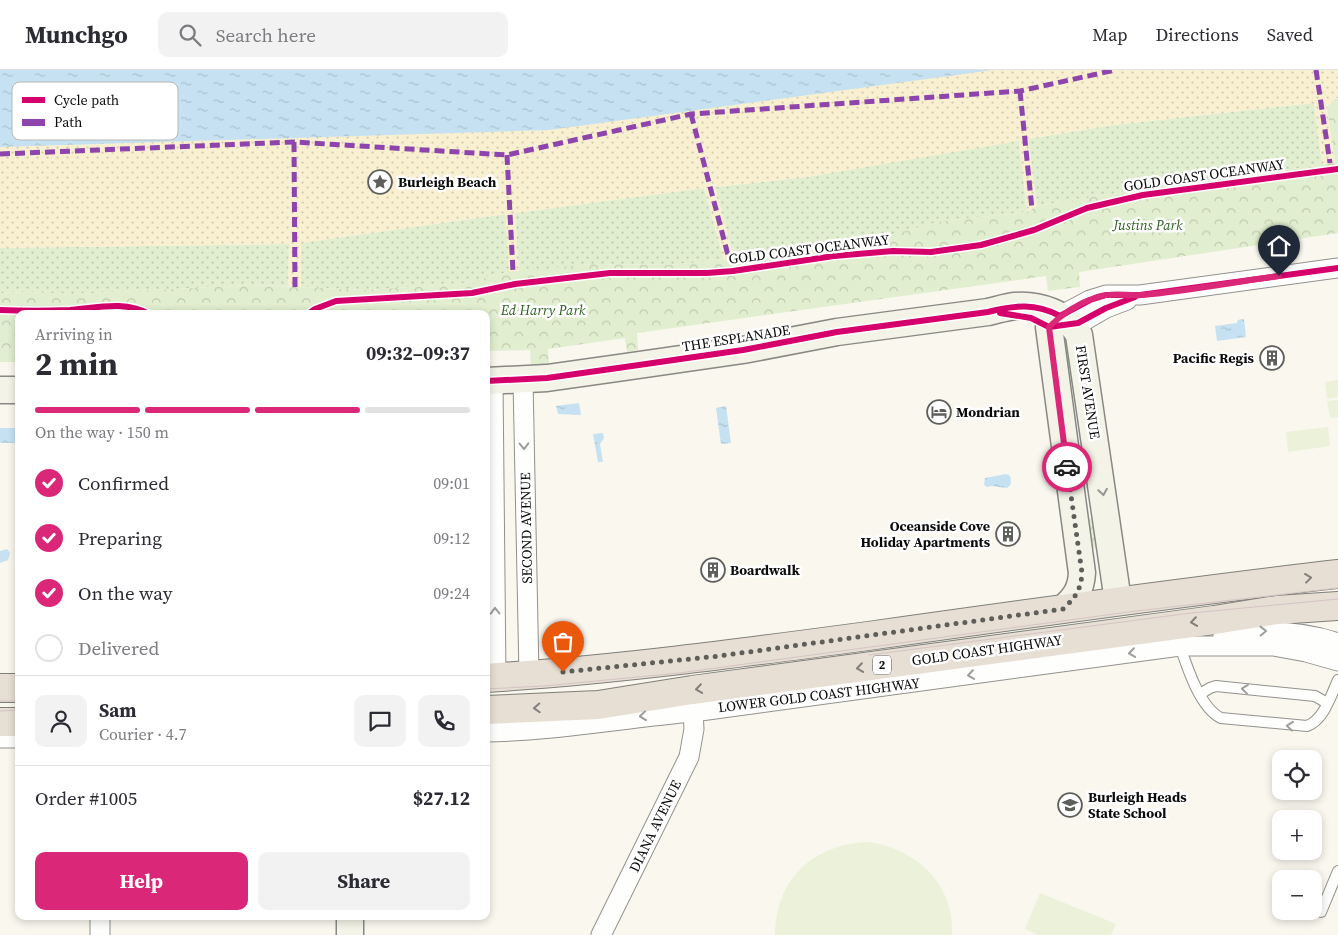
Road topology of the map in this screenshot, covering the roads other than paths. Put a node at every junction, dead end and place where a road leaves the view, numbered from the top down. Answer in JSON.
{"nodes":[{"id":1,"x":1338,"y":268,"type":"edge"},
{"id":2,"x":1060,"y":323,"type":"junction"},
{"id":3,"x":523,"y":380,"type":"junction"},
{"id":4,"x":490,"y":381,"type":"edge"},
{"id":5,"x":0,"y":390,"type":"edge"},
{"id":6,"x":15,"y":390,"type":"edge"},
{"id":7,"x":524,"y":418,"type":"junction"},
{"id":8,"x":493,"y":419,"type":"junction"},
{"id":9,"x":1097,"y":559,"type":"junction"},
{"id":10,"x":1338,"y":574,"type":"edge"},
{"id":11,"x":1118,"y":601,"type":"junction"},
{"id":12,"x":1338,"y":606,"type":"edge"},
{"id":13,"x":1063,"y":609,"type":"junction"},
{"id":14,"x":528,"y":643,"type":"junction"},
{"id":15,"x":496,"y":645,"type":"junction"},
{"id":16,"x":1180,"y":646,"type":"junction"},
{"id":17,"x":1338,"y":648,"type":"edge"},
{"id":18,"x":529,"y":675,"type":"junction"},
{"id":19,"x":491,"y":678,"type":"edge"},
{"id":20,"x":1338,"y":680,"type":"edge"},
{"id":21,"x":0,"y":688,"type":"edge"},
{"id":22,"x":15,"y":688,"type":"edge"},
{"id":23,"x":1200,"y":694,"type":"junction"},
{"id":24,"x":1327,"y":703,"type":"junction"},
{"id":25,"x":490,"y":710,"type":"edge"},
{"id":26,"x":693,"y":712,"type":"junction"},
{"id":27,"x":0,"y":722,"type":"edge"},
{"id":28,"x":15,"y":722,"type":"edge"},
{"id":29,"x":490,"y":732,"type":"edge"},
{"id":30,"x":0,"y":738,"type":"edge"},
{"id":31,"x":15,"y":738,"type":"edge"},
{"id":32,"x":1338,"y":871,"type":"edge"},
{"id":33,"x":1322,"y":910,"type":"edge"},
{"id":34,"x":100,"y":920,"type":"edge"},
{"id":35,"x":350,"y":920,"type":"edge"},
{"id":36,"x":100,"y":935,"type":"edge"},
{"id":37,"x":350,"y":935,"type":"edge"},
{"id":38,"x":601,"y":935,"type":"edge"}],
"edges":[{"from":1,"to":2,"type":"street"},
{"from":2,"to":3,"type":"street","name":"THE ESPLANADE"},
{"from":2,"to":9,"type":"street","name":"FIRST AVENUE"},
{"from":3,"to":4,"type":"street","name":"THE ESPLANADE"},
{"from":3,"to":7,"type":"street","name":"SECOND AVENUE"},
{"from":4,"to":8,"type":"street"},
{"from":5,"to":6,"type":"street"},
{"from":7,"to":8,"type":"street"},
{"from":7,"to":14,"type":"street","name":"SECOND AVENUE","one_way":true},
{"from":15,"to":8,"type":"street","one_way":true},
{"from":9,"to":11,"type":"street","name":"FIRST AVENUE"},
{"from":9,"to":13,"type":"street","name":"FIRST AVENUE"},
{"from":11,"to":10,"type":"highway","number":"2","one_way":true},
{"from":11,"to":13,"type":"highway","number":"2"},
{"from":12,"to":25,"type":"highway","name":"GOLD COAST HIGHWAY","number":"2","one_way":true},
{"from":13,"to":18,"type":"highway","number":"2"},
{"from":14,"to":15,"type":"street"},
{"from":14,"to":18,"type":"street","name":"SECOND AVENUE"},
{"from":15,"to":19,"type":"street"},
{"from":16,"to":17,"type":"street","name":"LOWER GOLD COAST HIGHWAY"},
{"from":16,"to":23,"type":"lane"},
{"from":16,"to":26,"type":"street","name":"LOWER GOLD COAST HIGHWAY","one_way":true},
{"from":18,"to":19,"type":"highway","number":"2"},
{"from":20,"to":24,"type":"lane"},
{"from":21,"to":22,"type":"highway"},
{"from":24,"to":23,"type":"lane","one_way":true},
{"from":24,"to":23,"type":"lane","one_way":true},
{"from":26,"to":29,"type":"street","name":"LOWER GOLD COAST HIGHWAY","one_way":true},
{"from":26,"to":38,"type":"street","name":"DIANA AVENUE"},
{"from":27,"to":28,"type":"highway"},
{"from":30,"to":31,"type":"street"},
{"from":32,"to":33,"type":"lane"},
{"from":34,"to":36,"type":"street"},
{"from":35,"to":37,"type":"street"}]}
